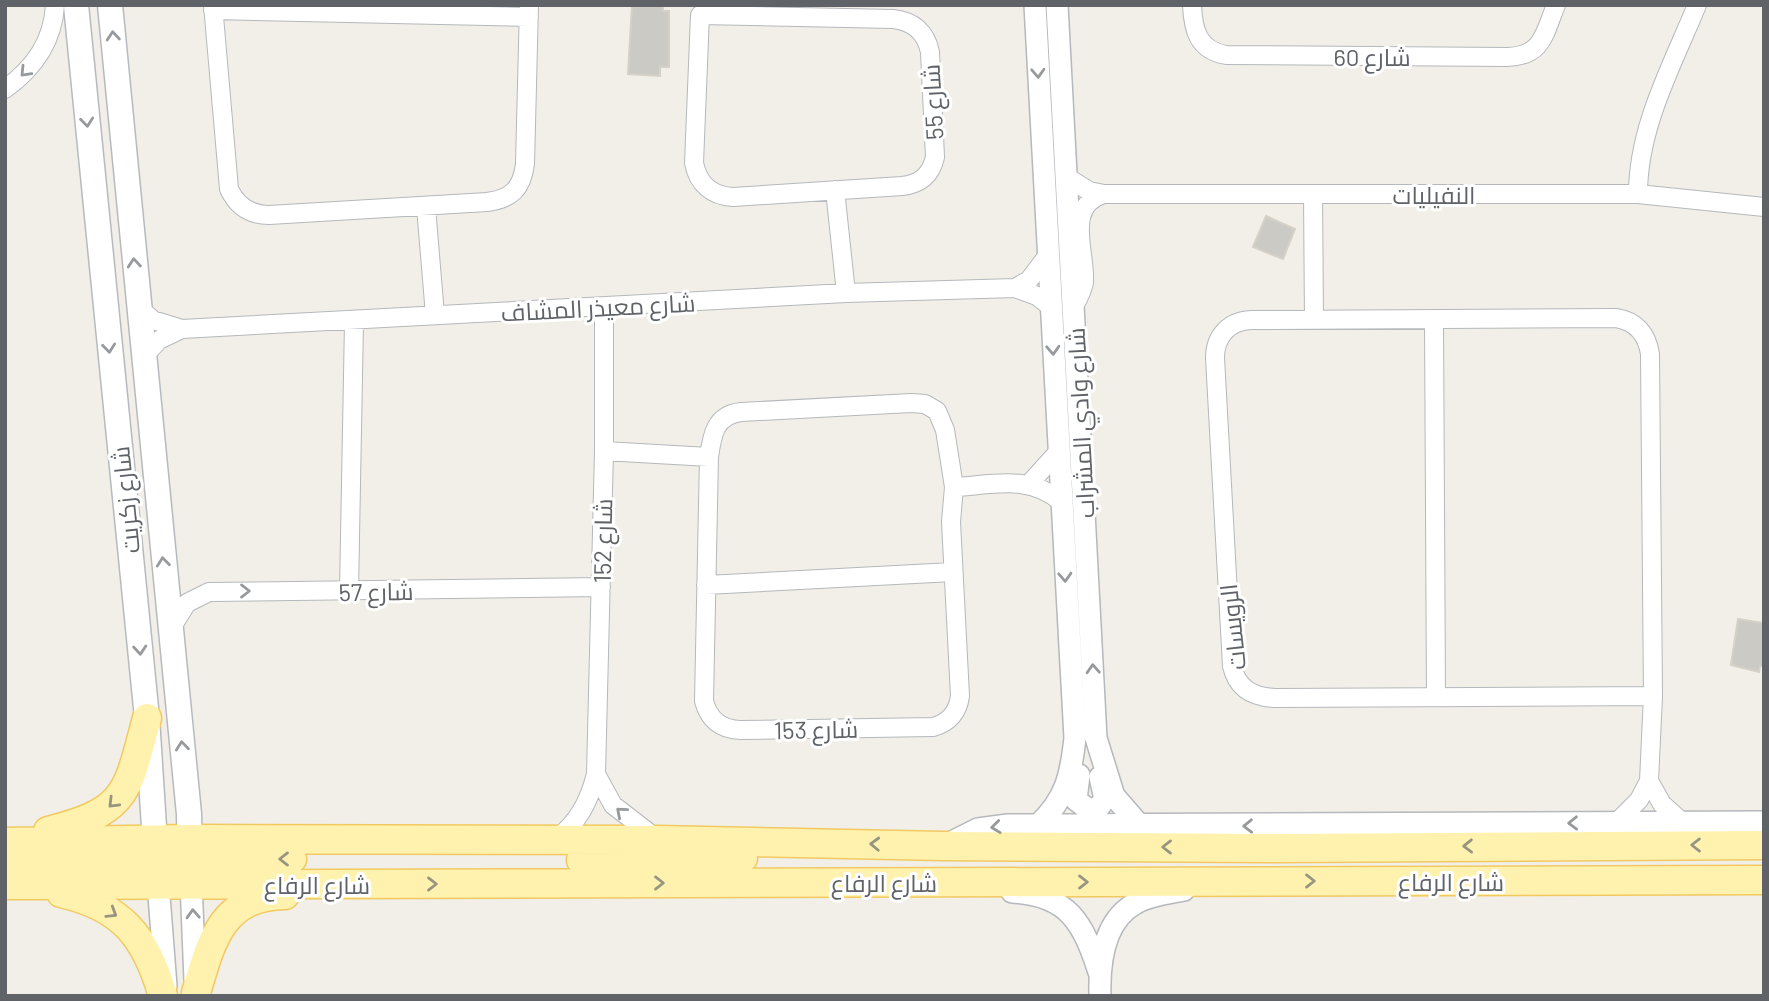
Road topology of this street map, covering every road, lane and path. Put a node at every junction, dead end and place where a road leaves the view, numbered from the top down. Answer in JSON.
{"nodes":[{"id":1,"x":54,"y":5,"type":"edge"},
{"id":2,"x":76,"y":5,"type":"edge"},
{"id":3,"x":110,"y":5,"type":"edge"},
{"id":4,"x":1035,"y":5,"type":"edge"},
{"id":5,"x":1057,"y":5,"type":"edge"},
{"id":6,"x":1192,"y":5,"type":"edge"},
{"id":7,"x":1556,"y":5,"type":"edge"},
{"id":8,"x":1697,"y":5,"type":"edge"},
{"id":9,"x":213,"y":8,"type":"edge"},
{"id":10,"x":700,"y":10,"type":"edge"},
{"id":11,"x":529,"y":11,"type":"edge"},
{"id":12,"x":5,"y":89,"type":"edge"},
{"id":13,"x":1065,"y":176,"type":"junction"},
{"id":14,"x":835,"y":190,"type":"junction"},
{"id":15,"x":1104,"y":194,"type":"junction"},
{"id":16,"x":1313,"y":194,"type":"junction"},
{"id":17,"x":1638,"y":194,"type":"junction"},
{"id":18,"x":426,"y":207,"type":"junction"},
{"id":19,"x":1764,"y":207,"type":"edge"},
{"id":20,"x":1048,"y":255,"type":"junction"},
{"id":21,"x":1015,"y":288,"type":"junction"},
{"id":22,"x":846,"y":293,"type":"junction"},
{"id":23,"x":1050,"y":306,"type":"junction"},
{"id":24,"x":138,"y":307,"type":"junction"},
{"id":25,"x":604,"y":307,"type":"junction"},
{"id":26,"x":1073,"y":307,"type":"junction"},
{"id":27,"x":435,"y":315,"type":"junction"},
{"id":28,"x":1434,"y":319,"type":"junction"},
{"id":29,"x":1314,"y":320,"type":"junction"},
{"id":30,"x":354,"y":322,"type":"junction"},
{"id":31,"x":181,"y":329,"type":"junction"},
{"id":32,"x":142,"y":358,"type":"junction"},
{"id":33,"x":604,"y":451,"type":"junction"},
{"id":34,"x":1058,"y":452,"type":"junction"},
{"id":35,"x":709,"y":457,"type":"junction"},
{"id":36,"x":1030,"y":483,"type":"junction"},
{"id":37,"x":954,"y":486,"type":"junction"},
{"id":38,"x":1061,"y":502,"type":"junction"},
{"id":39,"x":953,"y":572,"type":"junction"},
{"id":40,"x":706,"y":585,"type":"junction"},
{"id":41,"x":601,"y":587,"type":"junction"},
{"id":42,"x":349,"y":592,"type":"junction"},
{"id":43,"x":170,"y":630,"type":"junction"},
{"id":44,"x":1653,"y":696,"type":"junction"},
{"id":45,"x":1436,"y":697,"type":"junction"},
{"id":46,"x":147,"y":718,"type":"junction"},
{"id":47,"x":1086,"y":738,"type":"junction"},
{"id":48,"x":596,"y":774,"type":"junction"},
{"id":49,"x":1649,"y":781,"type":"junction"},
{"id":50,"x":1617,"y":822,"type":"junction"},
{"id":51,"x":1682,"y":822,"type":"junction"},
{"id":52,"x":1764,"y":822,"type":"edge"},
{"id":53,"x":1038,"y":825,"type":"junction"},
{"id":54,"x":1141,"y":827,"type":"junction"},
{"id":55,"x":658,"y":840,"type":"junction"},
{"id":56,"x":554,"y":841,"type":"junction"},
{"id":57,"x":5,"y":842,"type":"edge"},
{"id":58,"x":816,"y":842,"type":"junction"},
{"id":59,"x":1764,"y":845,"type":"edge"},
{"id":60,"x":943,"y":846,"type":"junction"},
{"id":61,"x":190,"y":851,"type":"junction"},
{"id":62,"x":156,"y":852,"type":"junction"},
{"id":63,"x":5,"y":863,"type":"edge"},
{"id":64,"x":1764,"y":880,"type":"edge"},
{"id":65,"x":1220,"y":881,"type":"junction"},
{"id":66,"x":933,"y":882,"type":"junction"},
{"id":67,"x":364,"y":884,"type":"junction"},
{"id":68,"x":15,"y":885,"type":"edge"},
{"id":69,"x":1100,"y":972,"type":"junction"},
{"id":70,"x":196,"y":995,"type":"edge"},
{"id":71,"x":165,"y":996,"type":"edge"},
{"id":72,"x":1100,"y":996,"type":"edge"}],
"edges":[{"from":1,"to":12,"type":"street","one_way":true},
{"from":2,"to":46,"type":"main road","name":"شارع زكريت","one_way":true},
{"from":24,"to":3,"type":"main road","name":"شارع زكريت","one_way":true},
{"from":4,"to":20,"type":"street","name":"شارع وادي المشراب","one_way":true},
{"from":5,"to":13,"type":"street","name":"شارع وادي المشراب"},
{"from":6,"to":7,"type":"street","name":"شارع 60"},
{"from":8,"to":17,"type":"street"},
{"from":9,"to":11,"type":"street"},
{"from":9,"to":18,"type":"street"},
{"from":10,"to":14,"type":"street","name":"شارع 55"},
{"from":10,"to":14,"type":"street","name":"شارع 55"},
{"from":11,"to":18,"type":"street"},
{"from":13,"to":15,"type":"street","name":"النفيليات"},
{"from":13,"to":26,"type":"street","name":"شارع وادي المشراب"},
{"from":14,"to":22,"type":"street"},
{"from":15,"to":16,"type":"street","name":"النفيليات"},
{"from":15,"to":26,"type":"street"},
{"from":16,"to":17,"type":"street","name":"النفيليات"},
{"from":16,"to":29,"type":"street"},
{"from":17,"to":19,"type":"street","name":"النفيليات"},
{"from":18,"to":27,"type":"street"},
{"from":20,"to":21,"type":"street"},
{"from":20,"to":23,"type":"street","name":"شارع وادي المشراب"},
{"from":21,"to":22,"type":"street","name":"شارع معيذر المشاف"},
{"from":21,"to":23,"type":"street","name":"شارع معيذر المشاف"},
{"from":22,"to":25,"type":"street","name":"شارع معيذر المشاف"},
{"from":23,"to":34,"type":"street","name":"شارع وادي المشراب","one_way":true},
{"from":24,"to":31,"type":"street","name":"شارع معيذر المشاف"},
{"from":24,"to":32,"type":"main road","name":"شارع زكريت"},
{"from":25,"to":27,"type":"street","name":"شارع معيذر المشاف"},
{"from":25,"to":33,"type":"street","name":"شارع 152"},
{"from":47,"to":26,"type":"street","name":"شارع وادي المشراب","one_way":true},
{"from":27,"to":30,"type":"street","name":"شارع معيذر المشاف"},
{"from":28,"to":29,"type":"street","name":"الرويسات"},
{"from":28,"to":44,"type":"street","name":"الرويسات"},
{"from":28,"to":45,"type":"street"},
{"from":29,"to":45,"type":"street","name":"الرويسات"},
{"from":30,"to":31,"type":"street","name":"شارع معيذر المشاف"},
{"from":30,"to":42,"type":"street"},
{"from":31,"to":32,"type":"street"},
{"from":43,"to":32,"type":"main road","name":"شارع زكريت","one_way":true},
{"from":33,"to":35,"type":"street"},
{"from":33,"to":41,"type":"street","name":"شارع 152"},
{"from":34,"to":36,"type":"street"},
{"from":34,"to":38,"type":"street","name":"شارع وادي المشراب"},
{"from":35,"to":37,"type":"street","name":"شارع 153"},
{"from":35,"to":40,"type":"street","name":"شارع 153"},
{"from":36,"to":37,"type":"street"},
{"from":36,"to":38,"type":"street"},
{"from":37,"to":39,"type":"street","name":"شارع 153"},
{"from":38,"to":47,"type":"street","name":"شارع وادي المشراب","one_way":true},
{"from":39,"to":40,"type":"street"},
{"from":39,"to":40,"type":"street","name":"شارع 153"},
{"from":41,"to":42,"type":"street","name":"شارع 57"},
{"from":41,"to":48,"type":"street","name":"شارع 152"},
{"from":43,"to":42,"type":"street","name":"شارع 57","one_way":true},
{"from":61,"to":43,"type":"main road","name":"شارع زكريت","one_way":true},
{"from":44,"to":45,"type":"street","name":"الرويسات"},
{"from":44,"to":49,"type":"street","name":"الرويسات"},
{"from":46,"to":57,"type":"main road","one_way":true},
{"from":46,"to":62,"type":"main road","name":"شارع زكريت"},
{"from":47,"to":53,"type":"street","name":"شارع وادي المشراب"},
{"from":47,"to":54,"type":"street","name":"شارع وادي المشراب"},
{"from":55,"to":48,"type":"street","name":"شارع 152","one_way":true},
{"from":48,"to":56,"type":"street","name":"شارع 152"},
{"from":49,"to":50,"type":"street","name":"الرويسات"},
{"from":49,"to":51,"type":"street"},
{"from":50,"to":51,"type":"street","name":"شارع الرفاع"},
{"from":50,"to":54,"type":"street","name":"شارع الرفاع","one_way":true},
{"from":51,"to":52,"type":"street","name":"شارع الرفاع"},
{"from":53,"to":54,"type":"street","name":"شارع الرفاع"},
{"from":53,"to":60,"type":"street","name":"شارع الرفاع","one_way":true},
{"from":55,"to":56,"type":"main road","name":"شارع الرفاع"},
{"from":55,"to":58,"type":"main road","name":"شارع الرفاع"},
{"from":56,"to":61,"type":"main road","name":"شارع الرفاع"},
{"from":57,"to":62,"type":"main road","name":"شارع الرفاع"},
{"from":60,"to":58,"type":"main road","name":"شارع الرفاع","one_way":true},
{"from":58,"to":61,"type":"main road","one_way":true},
{"from":59,"to":60,"type":"main road","name":"شارع الرفاع","one_way":true},
{"from":61,"to":62,"type":"main road","name":"شارع الرفاع"},
{"from":61,"to":62,"type":"main road"},
{"from":61,"to":62,"type":"main road"},
{"from":61,"to":67,"type":"main road","name":"شارع الرفاع"},
{"from":70,"to":61,"type":"street","name":"شارع زكريت","one_way":true},
{"from":62,"to":63,"type":"main road"},
{"from":62,"to":68,"type":"main road","name":"شارع الرفاع"},
{"from":62,"to":71,"type":"street","name":"شارع زكريت"},
{"from":65,"to":64,"type":"main road","name":"شارع الرفاع","one_way":true},
{"from":66,"to":65,"type":"main road","name":"شارع الرفاع","one_way":true},
{"from":65,"to":69,"type":"street"},
{"from":67,"to":66,"type":"main road","name":"شارع الرفاع","one_way":true},
{"from":66,"to":69,"type":"street"},
{"from":67,"to":70,"type":"main road"},
{"from":68,"to":71,"type":"main road","one_way":true},
{"from":69,"to":72,"type":"street"}]}
